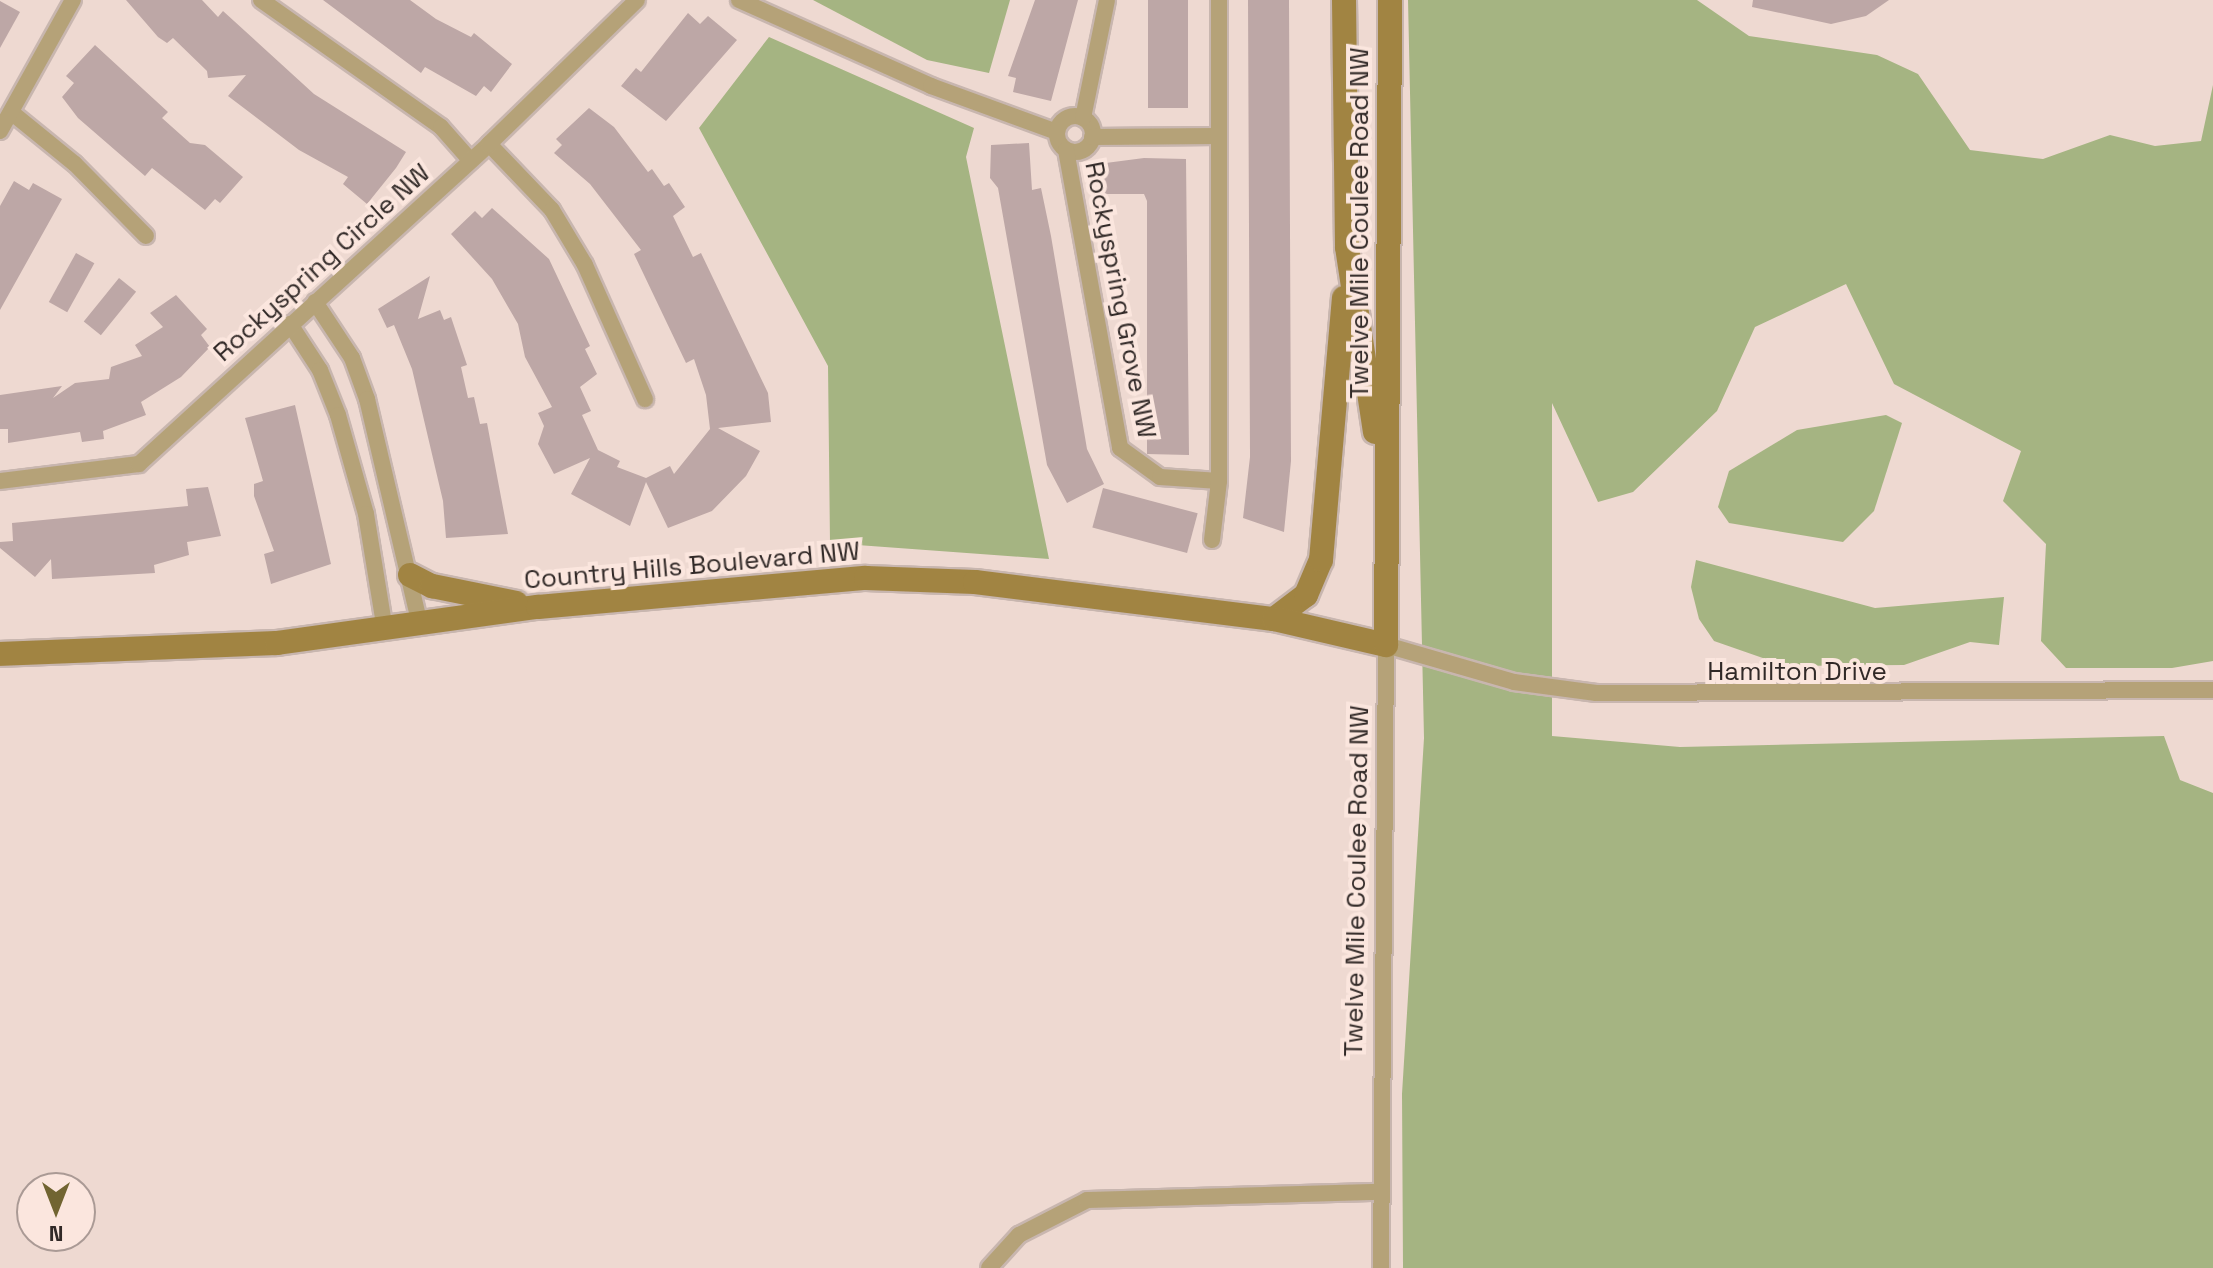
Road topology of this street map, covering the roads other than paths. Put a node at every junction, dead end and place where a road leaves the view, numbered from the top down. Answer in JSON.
{"nodes":[{"id":1,"x":73,"y":0,"type":"edge"},
{"id":2,"x":261,"y":0,"type":"edge"},
{"id":3,"x":637,"y":0,"type":"edge"},
{"id":4,"x":739,"y":0,"type":"edge"},
{"id":5,"x":1107,"y":0,"type":"edge"},
{"id":6,"x":1219,"y":0,"type":"edge"},
{"id":7,"x":1344,"y":0,"type":"edge"},
{"id":8,"x":1390,"y":0,"type":"edge"},
{"id":9,"x":11,"y":112,"type":"junction"},
{"id":10,"x":1083,"y":118,"type":"junction"},
{"id":11,"x":0,"y":131,"type":"edge"},
{"id":12,"x":1057,"y":132,"type":"junction"},
{"id":13,"x":1218,"y":136,"type":"junction"},
{"id":14,"x":1092,"y":137,"type":"junction"},
{"id":15,"x":489,"y":144,"type":"junction"},
{"id":16,"x":1066,"y":150,"type":"junction"},
{"id":17,"x":471,"y":161,"type":"junction"},
{"id":18,"x":146,"y":236,"type":"dead end"},
{"id":19,"x":1347,"y":247,"type":"junction"},
{"id":20,"x":315,"y":302,"type":"junction"},
{"id":21,"x":290,"y":324,"type":"junction"},
{"id":22,"x":645,"y":399,"type":"dead end"},
{"id":23,"x":0,"y":481,"type":"edge"},
{"id":24,"x":1219,"y":481,"type":"junction"},
{"id":25,"x":1385,"y":494,"type":"junction"},
{"id":26,"x":1212,"y":540,"type":"dead end"},
{"id":27,"x":410,"y":575,"type":"junction"},
{"id":28,"x":538,"y":607,"type":"junction"},
{"id":29,"x":1274,"y":619,"type":"junction"},
{"id":30,"x":420,"y":625,"type":"junction"},
{"id":31,"x":385,"y":630,"type":"junction"},
{"id":32,"x":1386,"y":645,"type":"junction"},
{"id":33,"x":0,"y":654,"type":"edge"},
{"id":34,"x":2213,"y":690,"type":"edge"},
{"id":35,"x":1381,"y":1192,"type":"junction"},
{"id":36,"x":989,"y":1268,"type":"edge"},
{"id":37,"x":1381,"y":1268,"type":"edge"}],
"edges":[{"from":1,"to":9,"type":"street"},
{"from":2,"to":17,"type":"street"},
{"from":3,"to":15,"type":"street","name":"Rockyspring Circle NW"},
{"from":4,"to":12,"type":"street"},
{"from":5,"to":10,"type":"street"},
{"from":6,"to":13,"type":"street"},
{"from":7,"to":19,"type":"main road","name":"Twelve Mile Coulee Road NW"},
{"from":8,"to":25,"type":"main road","name":"Twelve Mile Coulee Road NW"},
{"from":9,"to":11,"type":"street"},
{"from":9,"to":18,"type":"street"},
{"from":10,"to":12,"type":"street"},
{"from":10,"to":14,"type":"street"},
{"from":12,"to":16,"type":"street"},
{"from":13,"to":14,"type":"street","name":"Rockyspring Grove NW"},
{"from":13,"to":24,"type":"street"},
{"from":14,"to":16,"type":"street"},
{"from":15,"to":17,"type":"street","name":"Rockyspring Circle NW"},
{"from":15,"to":22,"type":"street"},
{"from":16,"to":24,"type":"street","name":"Rockyspring Grove NW"},
{"from":17,"to":20,"type":"street","name":"Rockyspring Circle NW"},
{"from":19,"to":25,"type":"main road","name":"Twelve Mile Coulee Road NW"},
{"from":19,"to":29,"type":"main road"},
{"from":20,"to":21,"type":"street","name":"Rockyspring Circle NW"},
{"from":20,"to":27,"type":"street"},
{"from":21,"to":23,"type":"street","name":"Rockyspring Circle NW"},
{"from":21,"to":31,"type":"street"},
{"from":24,"to":26,"type":"street"},
{"from":25,"to":32,"type":"main road","name":"Twelve Mile Coulee Road NW"},
{"from":27,"to":28,"type":"main road"},
{"from":27,"to":30,"type":"street"},
{"from":28,"to":29,"type":"main road","name":"Country Hills Boulevard NW"},
{"from":28,"to":30,"type":"main road","name":"Country Hills Boulevard NW"},
{"from":29,"to":32,"type":"main road","name":"Country Hills Boulevard NW"},
{"from":30,"to":31,"type":"main road","name":"Country Hills Boulevard NW"},
{"from":31,"to":33,"type":"main road","name":"Country Hills Boulevard NW"},
{"from":32,"to":34,"type":"street","name":"Hamilton Drive"},
{"from":32,"to":35,"type":"street","name":"Twelve Mile Coulee Road NW"},
{"from":35,"to":36,"type":"street"},
{"from":35,"to":37,"type":"street","name":"Twelve Mile Coulee Road NW"}]}
